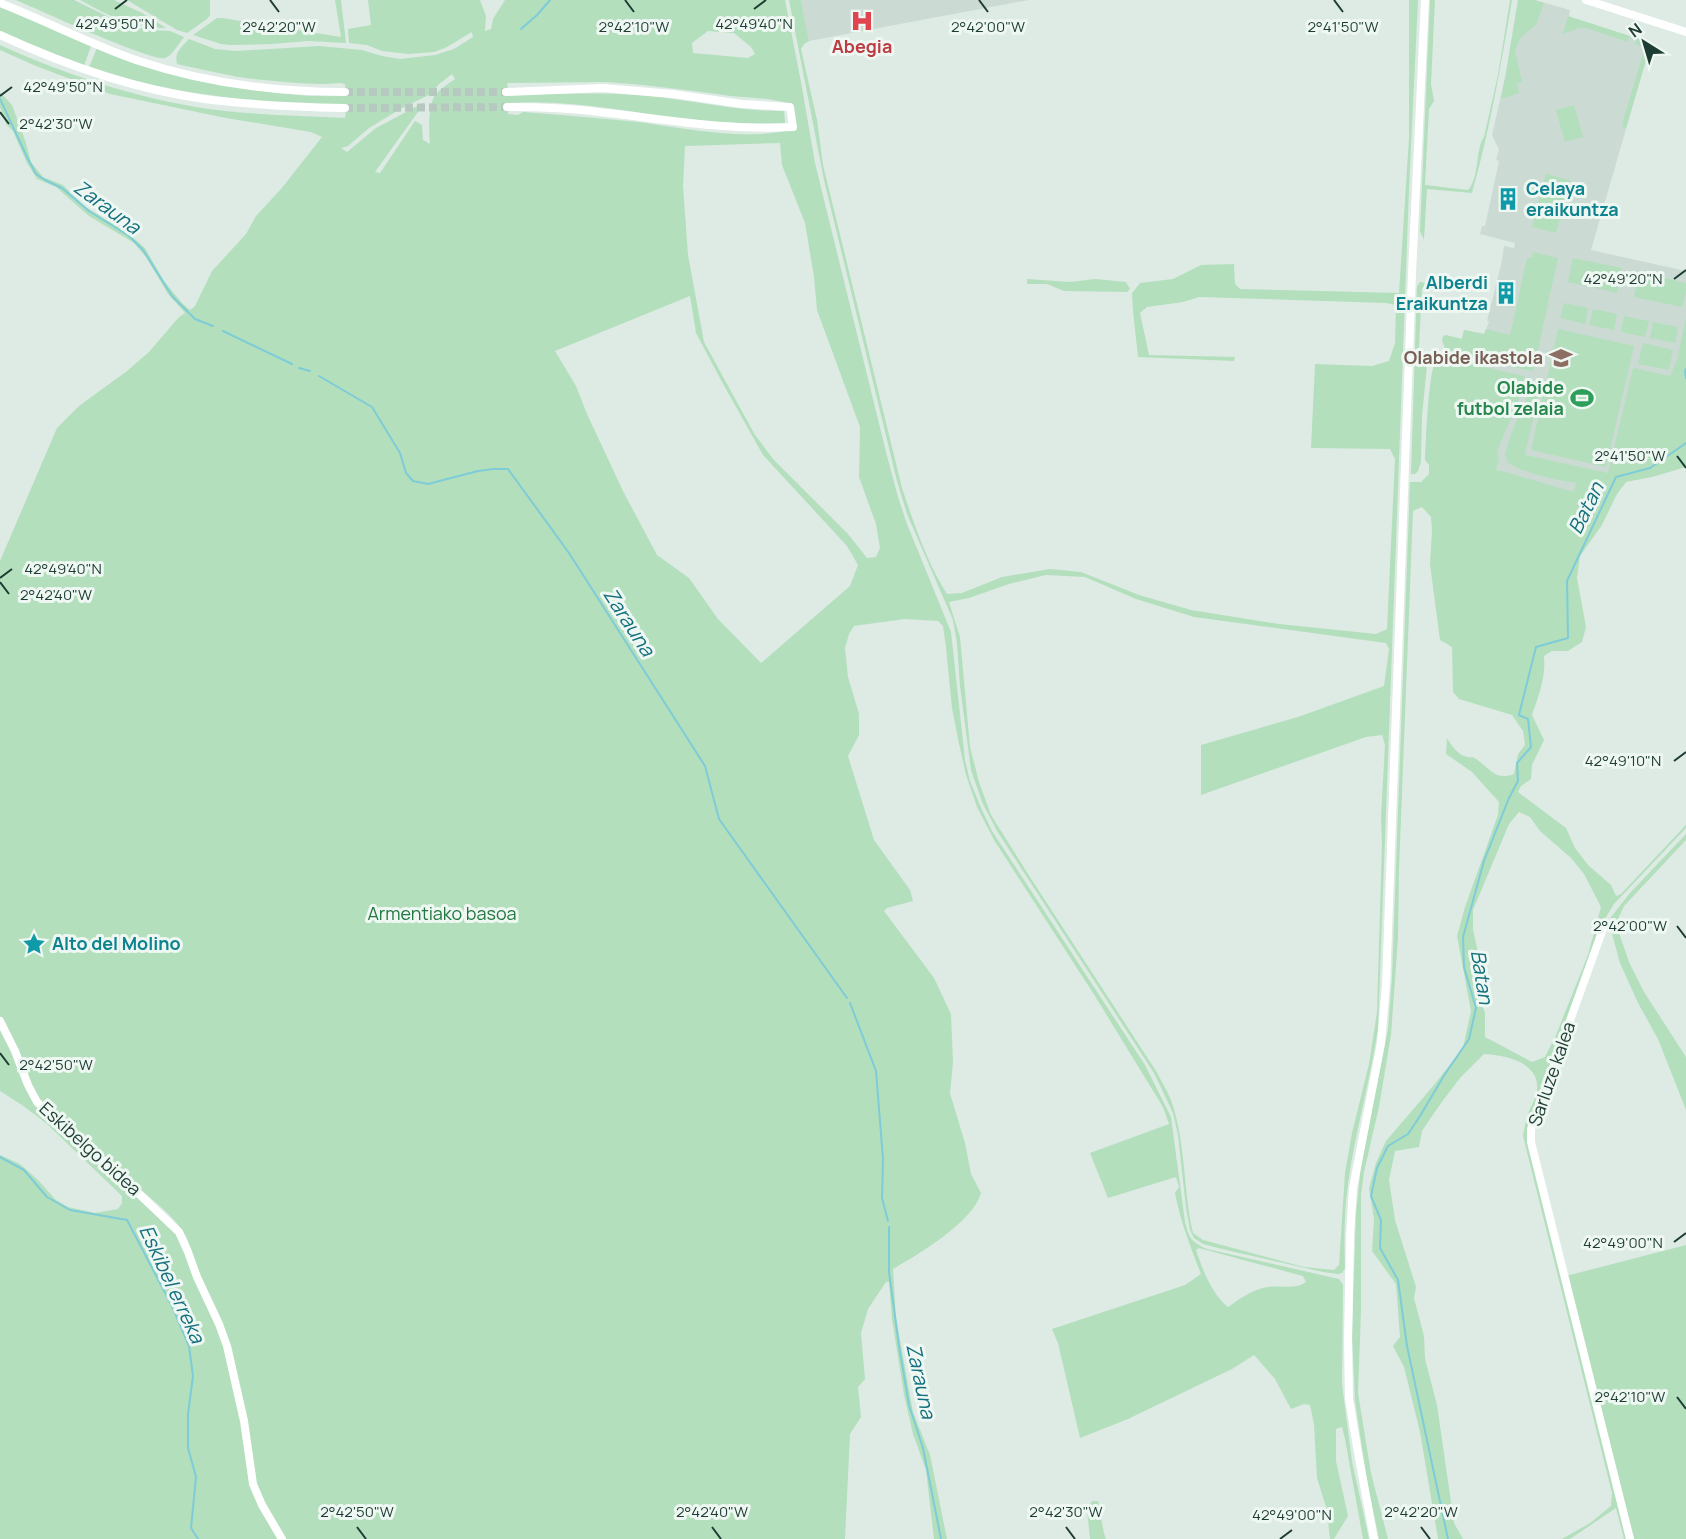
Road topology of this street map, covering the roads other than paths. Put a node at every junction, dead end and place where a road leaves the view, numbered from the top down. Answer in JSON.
{"nodes":[{"id":1,"x":1425,"y":0,"type":"edge"},
{"id":2,"x":1586,"y":0,"type":"edge"},
{"id":3,"x":0,"y":3,"type":"edge"},
{"id":4,"x":1686,"y":32,"type":"edge"},
{"id":5,"x":0,"y":35,"type":"edge"},
{"id":6,"x":345,"y":92,"type":"tunnel mouth"},
{"id":7,"x":506,"y":92,"type":"tunnel mouth"},
{"id":8,"x":507,"y":107,"type":"tunnel mouth"},
{"id":9,"x":345,"y":108,"type":"tunnel mouth"},
{"id":10,"x":1604,"y":926,"type":"dead end"},
{"id":11,"x":0,"y":1021,"type":"edge"},
{"id":12,"x":282,"y":1539,"type":"edge"},
{"id":13,"x":1374,"y":1539,"type":"edge"},
{"id":14,"x":1630,"y":1539,"type":"edge"}],
"edges":[{"from":1,"to":13,"type":"street"},
{"from":2,"to":4,"type":"street"},
{"from":3,"to":6,"type":"street"},
{"from":5,"to":9,"type":"street"},
{"from":7,"to":8,"type":"street"},
{"from":10,"to":14,"type":"street","name":"Sarluze kalea"},
{"from":11,"to":12,"type":"street","name":"Eskibelgo bidea"}]}
